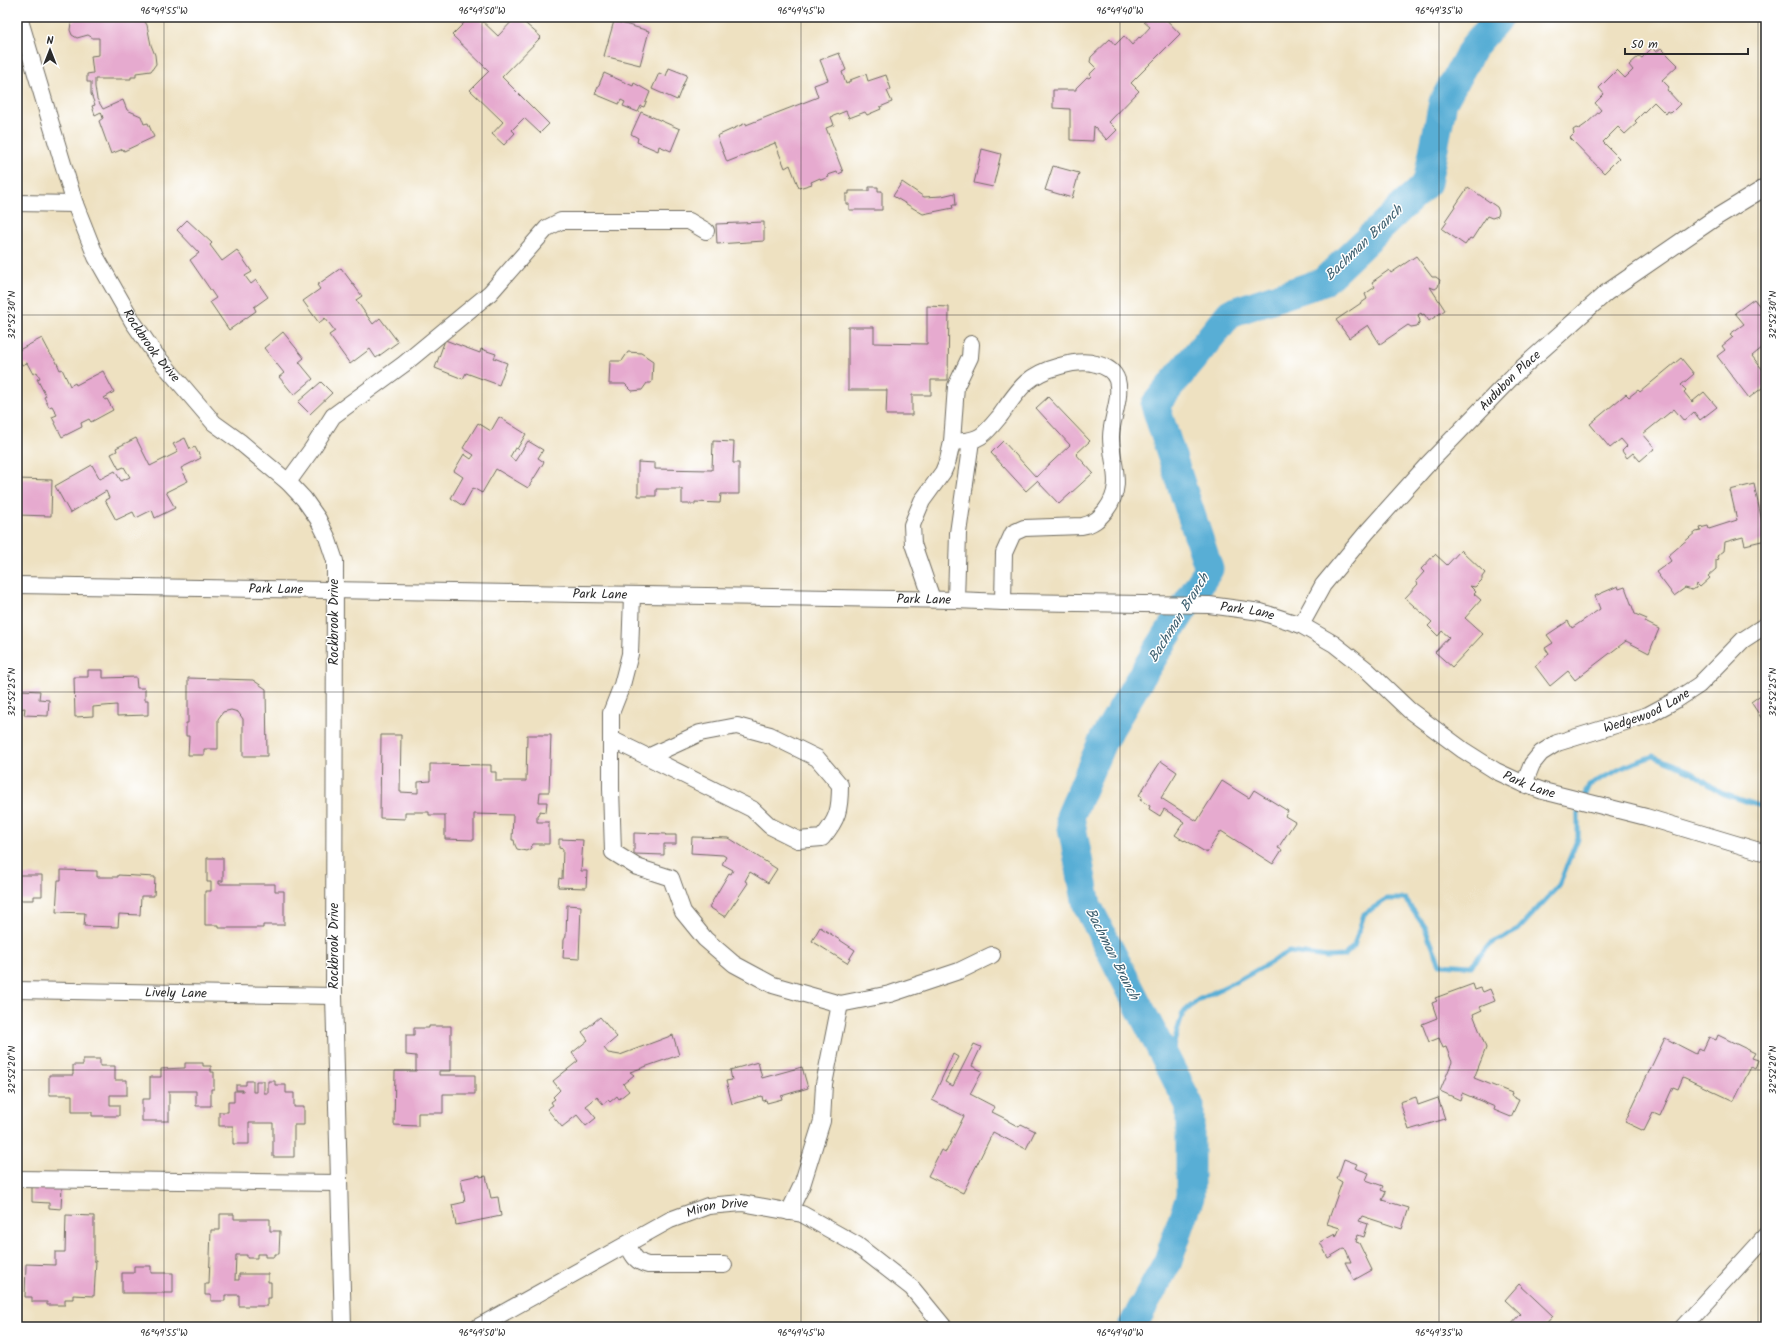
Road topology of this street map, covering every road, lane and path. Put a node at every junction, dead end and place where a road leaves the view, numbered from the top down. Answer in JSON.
{"nodes":[{"id":1,"x":19,"y":17,"type":"edge"},
{"id":2,"x":1766,"y":187,"type":"edge"},
{"id":3,"x":17,"y":203,"type":"edge"},
{"id":4,"x":75,"y":204,"type":"junction"},
{"id":5,"x":706,"y":231,"type":"dead end"},
{"id":6,"x":971,"y":344,"type":"dead end"},
{"id":7,"x":971,"y":440,"type":"junction"},
{"id":8,"x":952,"y":442,"type":"junction"},
{"id":9,"x":288,"y":482,"type":"junction"},
{"id":10,"x":17,"y":585,"type":"edge"},
{"id":11,"x":335,"y":591,"type":"junction"},
{"id":12,"x":632,"y":595,"type":"junction"},
{"id":13,"x":932,"y":599,"type":"junction"},
{"id":14,"x":956,"y":600,"type":"junction"},
{"id":15,"x":1003,"y":602,"type":"junction"},
{"id":16,"x":1301,"y":625,"type":"junction"},
{"id":17,"x":1766,"y":625,"type":"edge"},
{"id":18,"x":611,"y":739,"type":"junction"},
{"id":19,"x":648,"y":757,"type":"junction"},
{"id":20,"x":1524,"y":784,"type":"junction"},
{"id":21,"x":1766,"y":853,"type":"edge"},
{"id":22,"x":992,"y":955,"type":"dead end"},
{"id":23,"x":17,"y":990,"type":"edge"},
{"id":24,"x":334,"y":996,"type":"junction"},
{"id":25,"x":840,"y":1004,"type":"junction"},
{"id":26,"x":17,"y":1178,"type":"edge"},
{"id":27,"x":339,"y":1183,"type":"junction"},
{"id":28,"x":789,"y":1212,"type":"junction"},
{"id":29,"x":1766,"y":1236,"type":"edge"},
{"id":30,"x":627,"y":1244,"type":"junction"},
{"id":31,"x":724,"y":1265,"type":"dead end"},
{"id":32,"x":343,"y":1327,"type":"edge"},
{"id":33,"x":478,"y":1327,"type":"edge"},
{"id":34,"x":944,"y":1327,"type":"edge"},
{"id":35,"x":1683,"y":1327,"type":"edge"}],
"edges":[{"from":1,"to":4,"type":"street","name":"Rockbrook Drive"},
{"from":2,"to":16,"type":"street","name":"Audubon Place"},
{"from":3,"to":4,"type":"street"},
{"from":4,"to":9,"type":"street","name":"Rockbrook Drive"},
{"from":5,"to":9,"type":"street"},
{"from":6,"to":8,"type":"street"},
{"from":7,"to":8,"type":"street"},
{"from":7,"to":14,"type":"street"},
{"from":7,"to":15,"type":"street"},
{"from":8,"to":13,"type":"street"},
{"from":9,"to":11,"type":"street","name":"Rockbrook Drive"},
{"from":10,"to":11,"type":"street","name":"Park Lane"},
{"from":11,"to":12,"type":"street","name":"Park Lane"},
{"from":11,"to":24,"type":"street","name":"Rockbrook Drive"},
{"from":12,"to":13,"type":"street","name":"Park Lane"},
{"from":12,"to":18,"type":"street"},
{"from":13,"to":14,"type":"street","name":"Park Lane"},
{"from":14,"to":15,"type":"street","name":"Park Lane"},
{"from":15,"to":16,"type":"street","name":"Park Lane"},
{"from":16,"to":20,"type":"street","name":"Park Lane"},
{"from":17,"to":20,"type":"street","name":"Wedgewood Lane"},
{"from":18,"to":19,"type":"street"},
{"from":18,"to":25,"type":"street"},
{"from":19,"to":19,"type":"street"},
{"from":20,"to":21,"type":"street","name":"Park Lane"},
{"from":22,"to":25,"type":"street"},
{"from":23,"to":24,"type":"street","name":"Lively Lane"},
{"from":24,"to":27,"type":"street","name":"Rockbrook Drive"},
{"from":25,"to":28,"type":"street"},
{"from":26,"to":27,"type":"street"},
{"from":27,"to":32,"type":"street","name":"Rockbrook Drive"},
{"from":28,"to":30,"type":"street","name":"Miron Drive"},
{"from":28,"to":34,"type":"street","name":"Miron Drive"},
{"from":29,"to":35,"type":"street"},
{"from":30,"to":31,"type":"street"},
{"from":30,"to":33,"type":"street","name":"Miron Drive"}]}
